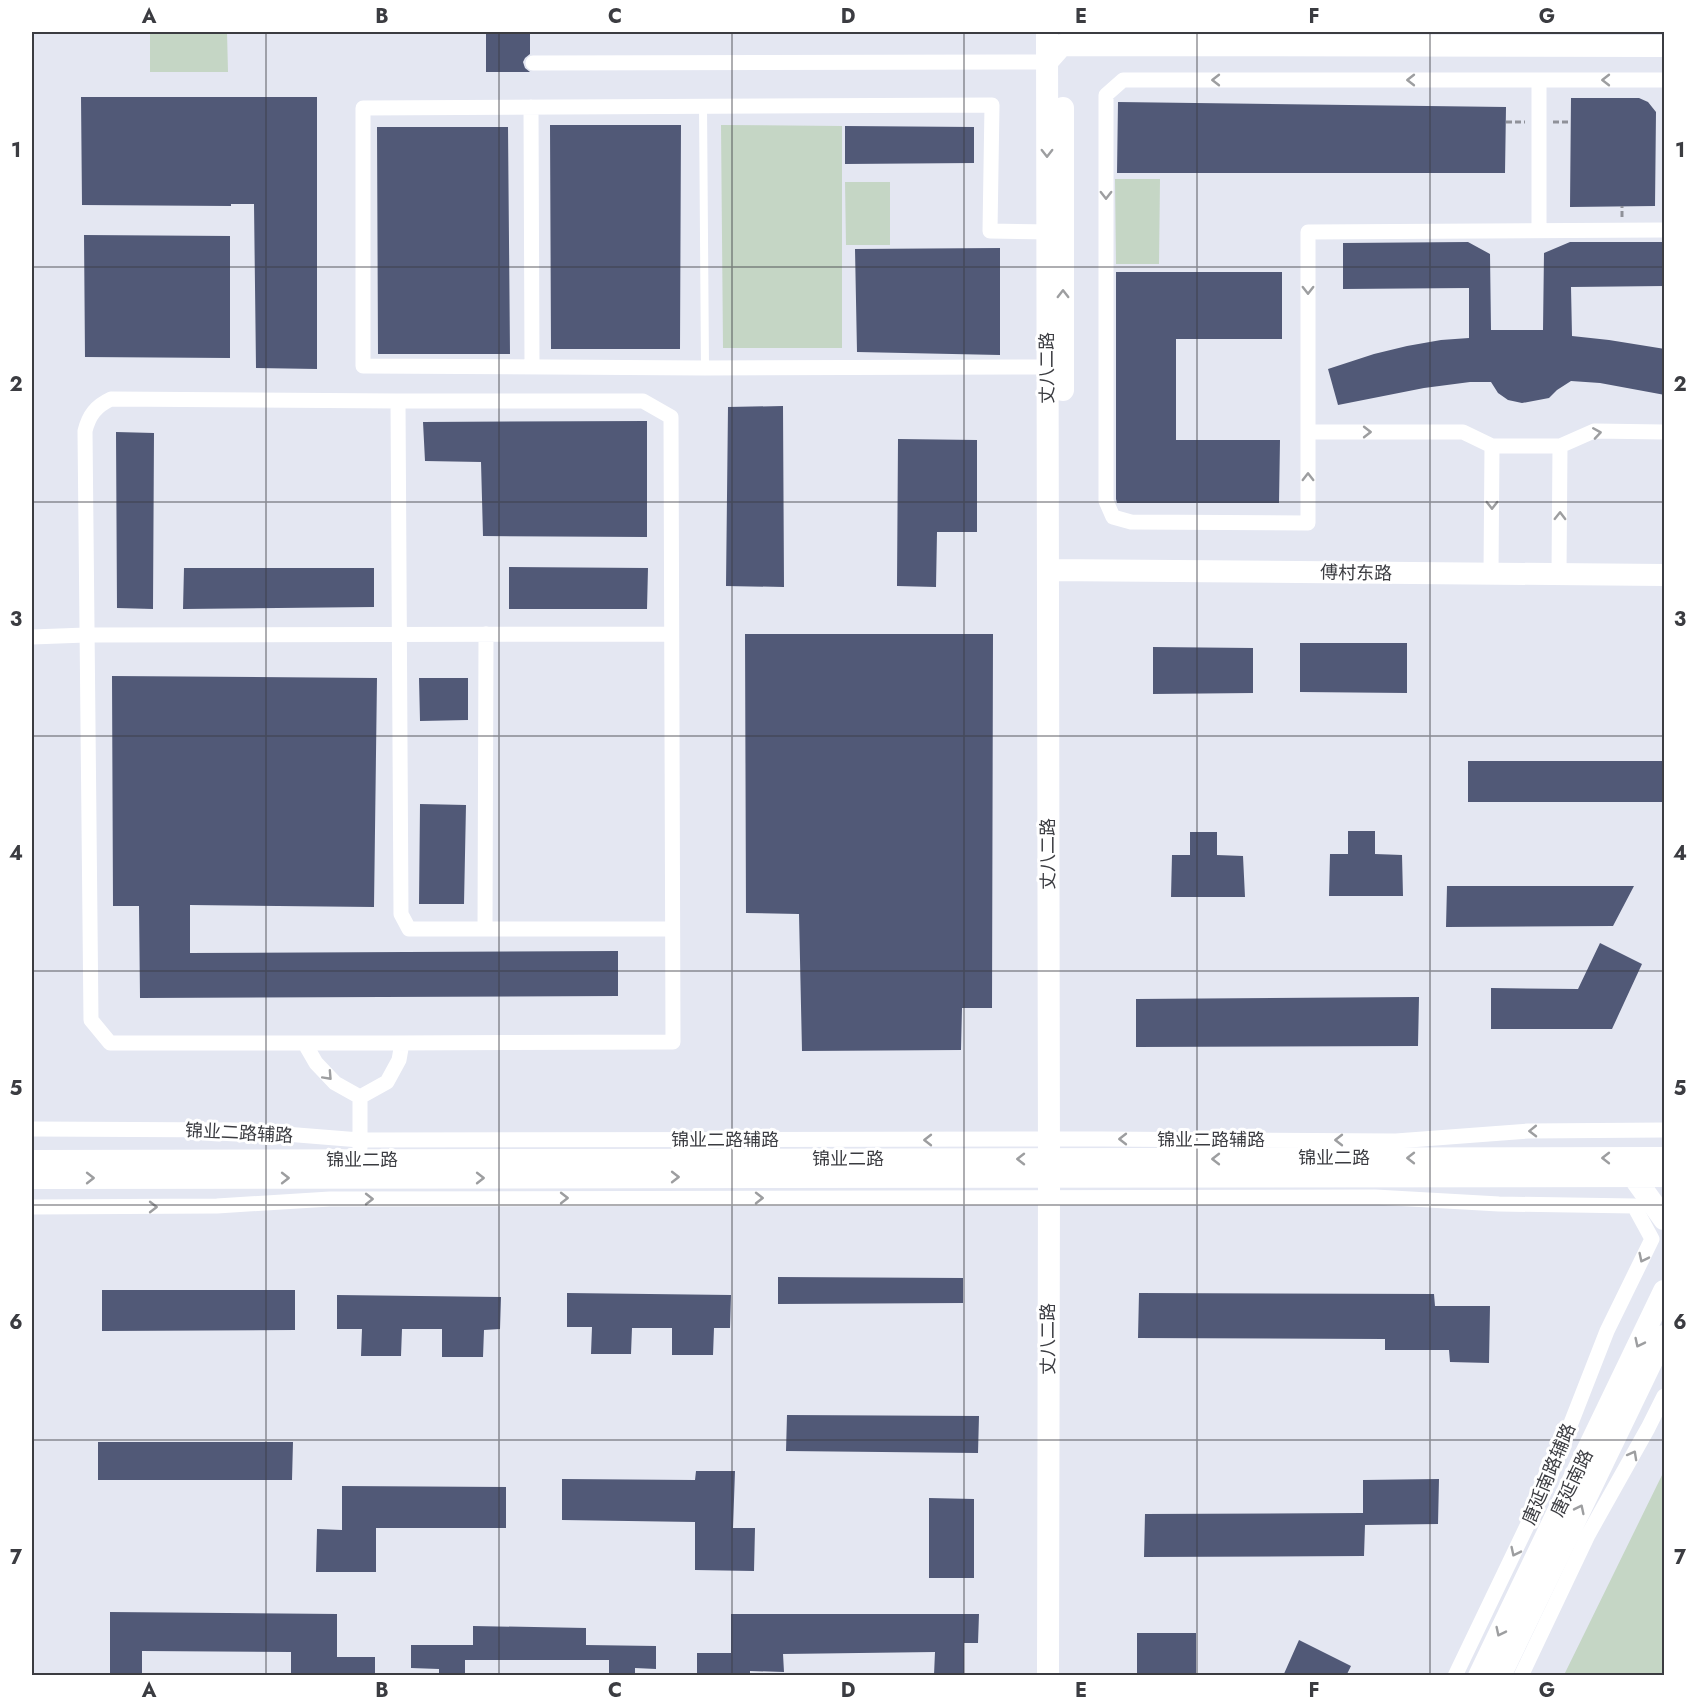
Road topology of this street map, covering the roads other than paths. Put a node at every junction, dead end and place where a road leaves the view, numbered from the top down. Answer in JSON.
{"nodes":[{"id":1,"x":1055,"y":43,"type":"edge"},
{"id":2,"x":1665,"y":46,"type":"edge"},
{"id":3,"x":533,"y":63,"type":"dead end"},
{"id":4,"x":1539,"y":80,"type":"junction"},
{"id":5,"x":1665,"y":80,"type":"edge"},
{"id":6,"x":702,"y":105,"type":"junction"},
{"id":7,"x":531,"y":107,"type":"junction"},
{"id":8,"x":1539,"y":230,"type":"junction"},
{"id":9,"x":1665,"y":230,"type":"edge"},
{"id":10,"x":1055,"y":232,"type":"junction"},
{"id":11,"x":532,"y":367,"type":"junction"},
{"id":12,"x":1055,"y":367,"type":"junction"},
{"id":13,"x":705,"y":368,"type":"junction"},
{"id":14,"x":398,"y":401,"type":"junction"},
{"id":15,"x":1308,"y":432,"type":"junction"},
{"id":16,"x":1665,"y":432,"type":"edge"},
{"id":17,"x":1492,"y":446,"type":"junction"},
{"id":18,"x":1560,"y":446,"type":"junction"},
{"id":19,"x":1055,"y":570,"type":"junction"},
{"id":20,"x":1491,"y":574,"type":"junction"},
{"id":21,"x":1559,"y":574,"type":"junction"},
{"id":22,"x":1665,"y":575,"type":"edge"},
{"id":23,"x":400,"y":634,"type":"junction"},
{"id":24,"x":486,"y":634,"type":"junction"},
{"id":25,"x":670,"y":634,"type":"junction"},
{"id":26,"x":86,"y":635,"type":"junction"},
{"id":27,"x":32,"y":637,"type":"edge"},
{"id":28,"x":485,"y":929,"type":"junction"},
{"id":29,"x":672,"y":929,"type":"junction"},
{"id":30,"x":402,"y":1042,"type":"junction"},
{"id":31,"x":305,"y":1044,"type":"junction"},
{"id":32,"x":360,"y":1097,"type":"junction"},
{"id":33,"x":32,"y":1129,"type":"edge"},
{"id":34,"x":1665,"y":1130,"type":"edge"},
{"id":35,"x":1665,"y":1158,"type":"edge"},
{"id":36,"x":360,"y":1159,"type":"junction"},
{"id":37,"x":32,"y":1161,"type":"edge"},
{"id":38,"x":1056,"y":1168,"type":"junction"},
{"id":39,"x":1633,"y":1176,"type":"junction"},
{"id":40,"x":1665,"y":1176,"type":"edge"},
{"id":41,"x":32,"y":1178,"type":"edge"},
{"id":42,"x":1634,"y":1206,"type":"joint"},
{"id":43,"x":32,"y":1208,"type":"edge"},
{"id":44,"x":1665,"y":1219,"type":"edge"},
{"id":45,"x":1665,"y":1291,"type":"edge"},
{"id":46,"x":1665,"y":1336,"type":"edge"},
{"id":47,"x":1665,"y":1396,"type":"edge"},
{"id":48,"x":1048,"y":1676,"type":"edge"},
{"id":49,"x":1063,"y":1676,"type":"edge"},
{"id":50,"x":1455,"y":1676,"type":"edge"},
{"id":51,"x":1479,"y":1676,"type":"edge"},
{"id":52,"x":1500,"y":1676,"type":"edge"},
{"id":53,"x":1521,"y":1676,"type":"edge"}],
"edges":[{"from":1,"to":2,"type":"main road"},
{"from":1,"to":3,"type":"street"},
{"from":1,"to":10,"type":"main road","name":"丈八二路"},
{"from":5,"to":4,"type":"street","one_way":true},
{"from":4,"to":8,"type":"street"},
{"from":4,"to":15,"type":"street","one_way":true},
{"from":6,"to":7,"type":"street"},
{"from":6,"to":10,"type":"street"},
{"from":6,"to":13,"type":"lane"},
{"from":7,"to":11,"type":"street"},
{"from":7,"to":11,"type":"street"},
{"from":8,"to":9,"type":"street"},
{"from":8,"to":15,"type":"street","one_way":true},
{"from":10,"to":12,"type":"main road","name":"丈八二路"},
{"from":11,"to":13,"type":"street"},
{"from":12,"to":13,"type":"street"},
{"from":12,"to":19,"type":"main road","name":"丈八二路"},
{"from":14,"to":23,"type":"street"},
{"from":14,"to":25,"type":"street"},
{"from":14,"to":26,"type":"street"},
{"from":15,"to":17,"type":"street","one_way":true},
{"from":18,"to":16,"type":"street","one_way":true},
{"from":17,"to":18,"type":"street"},
{"from":17,"to":20,"type":"street","one_way":true},
{"from":21,"to":18,"type":"street","one_way":true},
{"from":19,"to":20,"type":"main road","name":"傅村东路"},
{"from":19,"to":38,"type":"main road","name":"丈八二路"},
{"from":20,"to":21,"type":"main road","name":"傅村东路"},
{"from":21,"to":22,"type":"main road","name":"傅村东路"},
{"from":23,"to":24,"type":"street"},
{"from":23,"to":26,"type":"street"},
{"from":23,"to":28,"type":"street"},
{"from":24,"to":25,"type":"street"},
{"from":24,"to":28,"type":"street"},
{"from":25,"to":29,"type":"street"},
{"from":26,"to":27,"type":"street"},
{"from":26,"to":31,"type":"street"},
{"from":28,"to":29,"type":"street"},
{"from":29,"to":30,"type":"street"},
{"from":30,"to":31,"type":"street"},
{"from":30,"to":32,"type":"street"},
{"from":31,"to":32,"type":"street","one_way":true},
{"from":32,"to":36,"type":"street"},
{"from":33,"to":36,"type":"street","name":"锦业二路辅路"},
{"from":34,"to":38,"type":"street","name":"锦业二路辅路","one_way":true},
{"from":35,"to":38,"type":"main road","name":"锦业二路","one_way":true},
{"from":36,"to":37,"type":"main road","name":"锦业二路"},
{"from":36,"to":38,"type":"main road","name":"锦业二路"},
{"from":41,"to":36,"type":"main road","name":"锦业二路","one_way":true},
{"from":38,"to":39,"type":"main road","name":"锦业二路"},
{"from":38,"to":42,"type":"street","name":"锦业二路辅路"},
{"from":43,"to":38,"type":"street","name":"锦业二路辅路","one_way":true},
{"from":38,"to":48,"type":"main road","name":"丈八二路"},
{"from":38,"to":49,"type":"main road","name":"丈八二路"},
{"from":39,"to":40,"type":"main road","name":"锦业二路"},
{"from":39,"to":44,"type":"main road"},
{"from":42,"to":50,"type":"street","name":"唐延南路辅路","one_way":true},
{"from":45,"to":51,"type":"main road","name":"唐延南路","one_way":true},
{"from":52,"to":46,"type":"main road","name":"唐延南路","one_way":true},
{"from":53,"to":47,"type":"street","one_way":true}]}
